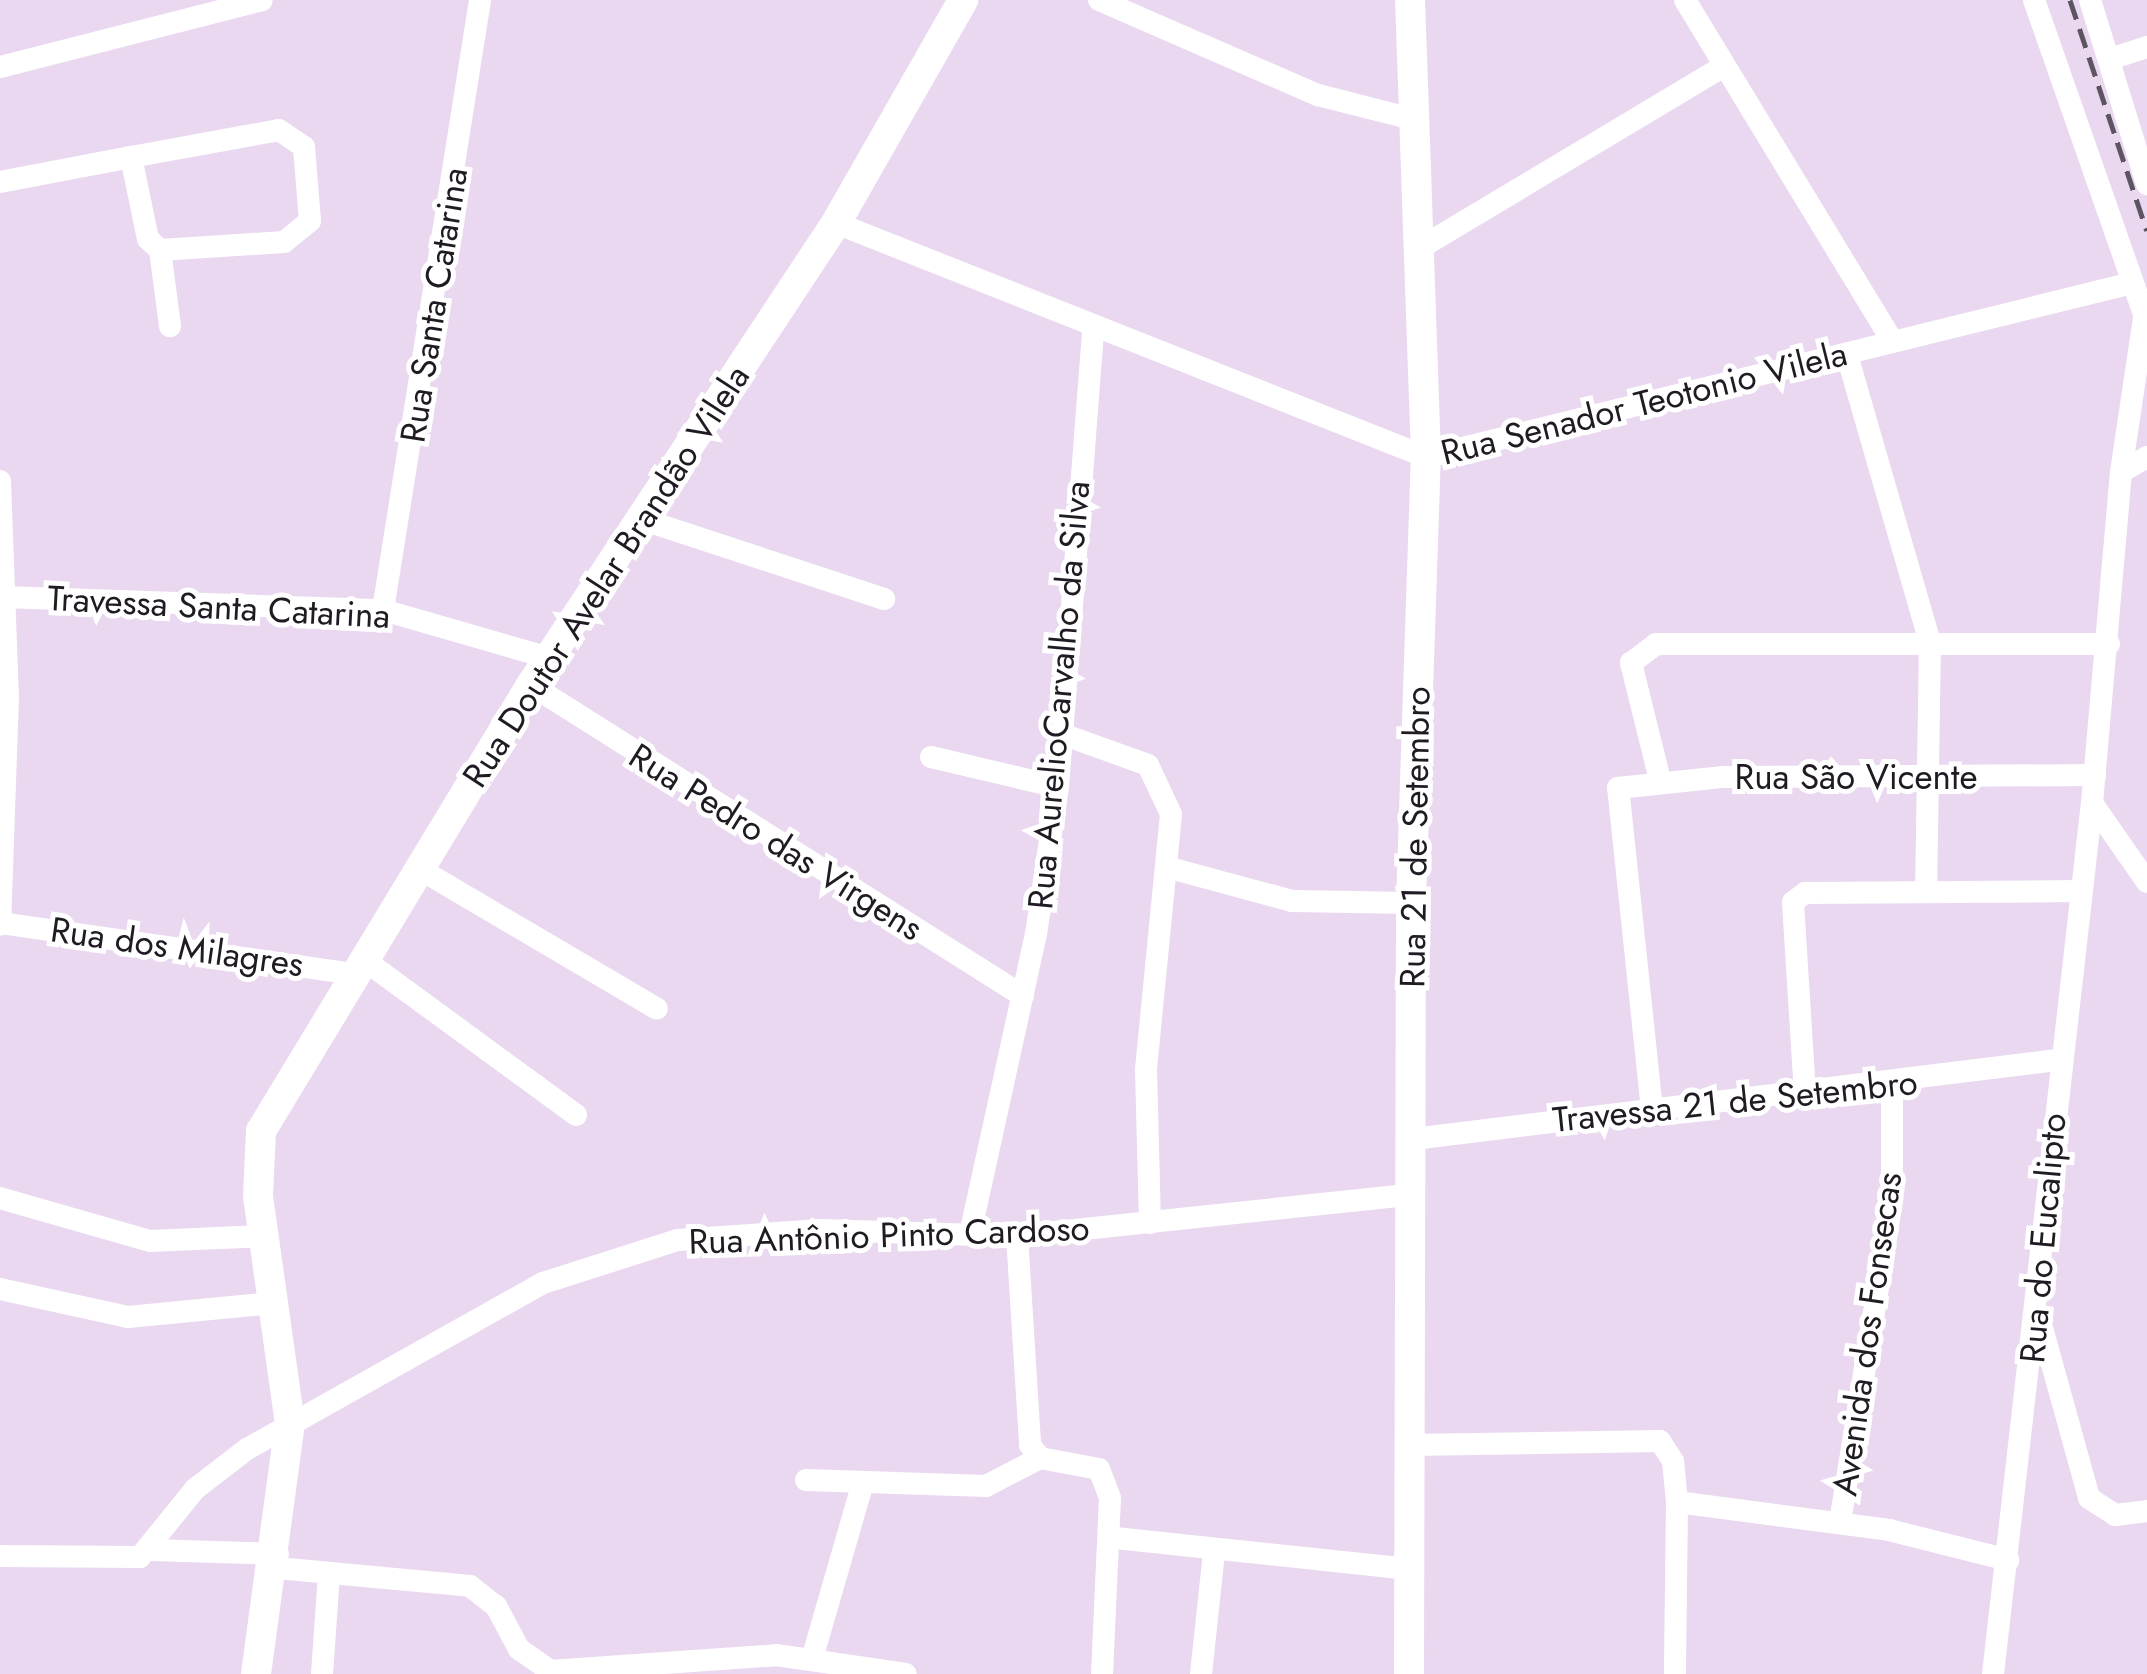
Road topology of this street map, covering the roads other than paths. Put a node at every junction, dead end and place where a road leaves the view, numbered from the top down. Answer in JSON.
{"nodes":[{"id":1,"x":262,"y":0,"type":"edge"},
{"id":2,"x":480,"y":0,"type":"edge"},
{"id":3,"x":963,"y":0,"type":"edge"},
{"id":4,"x":1099,"y":0,"type":"edge"},
{"id":5,"x":1410,"y":0,"type":"edge"},
{"id":6,"x":1684,"y":0,"type":"edge"},
{"id":7,"x":2034,"y":0,"type":"edge"},
{"id":8,"x":2090,"y":0,"type":"edge"},
{"id":9,"x":2147,"y":47,"type":"edge"},
{"id":10,"x":2110,"y":59,"type":"junction"},
{"id":11,"x":0,"y":67,"type":"edge"},
{"id":12,"x":1722,"y":68,"type":"junction"},
{"id":13,"x":1413,"y":119,"type":"junction"},
{"id":14,"x":131,"y":157,"type":"junction"},
{"id":15,"x":0,"y":182,"type":"edge"},
{"id":16,"x":2147,"y":184,"type":"edge"},
{"id":17,"x":836,"y":223,"type":"junction"},
{"id":18,"x":160,"y":250,"type":"junction"},
{"id":19,"x":1416,"y":251,"type":"junction"},
{"id":20,"x":2128,"y":284,"type":"junction"},
{"id":21,"x":2146,"y":321,"type":"edge"},
{"id":22,"x":170,"y":326,"type":"dead end"},
{"id":23,"x":1093,"y":329,"type":"junction"},
{"id":24,"x":1893,"y":342,"type":"junction"},
{"id":25,"x":1847,"y":354,"type":"junction"},
{"id":26,"x":1426,"y":457,"type":"junction"},
{"id":27,"x":2147,"y":457,"type":"edge"},
{"id":28,"x":2120,"y":472,"type":"junction"},
{"id":29,"x":0,"y":481,"type":"edge"},
{"id":30,"x":641,"y":519,"type":"junction"},
{"id":31,"x":3,"y":596,"type":"junction"},
{"id":32,"x":884,"y":599,"type":"dead end"},
{"id":33,"x":383,"y":610,"type":"junction"},
{"id":34,"x":1930,"y":642,"type":"junction"},
{"id":35,"x":2110,"y":644,"type":"junction"},
{"id":36,"x":549,"y":658,"type":"junction"},
{"id":37,"x":531,"y":685,"type":"junction"},
{"id":38,"x":1062,"y":734,"type":"junction"},
{"id":39,"x":931,"y":757,"type":"dead end"},
{"id":40,"x":2095,"y":775,"type":"junction"},
{"id":41,"x":1927,"y":776,"type":"junction"},
{"id":42,"x":1660,"y":780,"type":"junction"},
{"id":43,"x":1058,"y":787,"type":"junction"},
{"id":44,"x":2092,"y":802,"type":"junction"},
{"id":45,"x":3,"y":833,"type":"edge"},
{"id":46,"x":418,"y":868,"type":"junction"},
{"id":47,"x":1170,"y":868,"type":"junction"},
{"id":48,"x":2147,"y":882,"type":"edge"},
{"id":49,"x":2078,"y":891,"type":"junction"},
{"id":50,"x":1926,"y":892,"type":"junction"},
{"id":51,"x":1411,"y":903,"type":"junction"},
{"id":52,"x":0,"y":924,"type":"edge"},
{"id":53,"x":359,"y":966,"type":"junction"},
{"id":54,"x":1023,"y":996,"type":"junction"},
{"id":55,"x":657,"y":1008,"type":"dead end"},
{"id":56,"x":2057,"y":1060,"type":"junction"},
{"id":57,"x":1892,"y":1086,"type":"junction"},
{"id":58,"x":1805,"y":1094,"type":"junction"},
{"id":59,"x":1652,"y":1110,"type":"junction"},
{"id":60,"x":576,"y":1116,"type":"dead end"},
{"id":61,"x":1413,"y":1139,"type":"junction"},
{"id":62,"x":1410,"y":1194,"type":"junction"},
{"id":63,"x":0,"y":1198,"type":"edge"},
{"id":64,"x":1150,"y":1224,"type":"junction"},
{"id":65,"x":970,"y":1234,"type":"junction"},
{"id":66,"x":263,"y":1236,"type":"junction"},
{"id":67,"x":1016,"y":1236,"type":"junction"},
{"id":68,"x":0,"y":1288,"type":"edge"},
{"id":69,"x":273,"y":1303,"type":"junction"},
{"id":70,"x":2039,"y":1319,"type":"junction"},
{"id":71,"x":290,"y":1424,"type":"junction"},
{"id":72,"x":1410,"y":1446,"type":"junction"},
{"id":73,"x":1040,"y":1458,"type":"junction"},
{"id":74,"x":806,"y":1480,"type":"dead end"},
{"id":75,"x":864,"y":1482,"type":"junction"},
{"id":76,"x":1677,"y":1502,"type":"junction"},
{"id":77,"x":2147,"y":1511,"type":"edge"},
{"id":78,"x":1840,"y":1522,"type":"junction"},
{"id":79,"x":1114,"y":1538,"type":"junction"},
{"id":80,"x":151,"y":1550,"type":"junction"},
{"id":81,"x":1214,"y":1553,"type":"junction"},
{"id":82,"x":0,"y":1556,"type":"edge"},
{"id":83,"x":2008,"y":1560,"type":"junction"},
{"id":84,"x":278,"y":1561,"type":"junction"},
{"id":85,"x":1409,"y":1569,"type":"junction"},
{"id":86,"x":329,"y":1572,"type":"junction"},
{"id":87,"x":812,"y":1660,"type":"junction"},
{"id":88,"x":727,"y":1665,"type":"edge"},
{"id":89,"x":256,"y":1674,"type":"edge"},
{"id":90,"x":322,"y":1674,"type":"edge"},
{"id":91,"x":906,"y":1674,"type":"edge"},
{"id":92,"x":1102,"y":1674,"type":"edge"},
{"id":93,"x":1200,"y":1674,"type":"edge"},
{"id":94,"x":1409,"y":1674,"type":"edge"},
{"id":95,"x":1675,"y":1674,"type":"edge"},
{"id":96,"x":1994,"y":1674,"type":"edge"}],
"edges":[{"from":1,"to":11,"type":"street"},
{"from":2,"to":33,"type":"street","name":"Rua Santa Catarina"},
{"from":3,"to":17,"type":"street","name":"Rua Doutor Avelar Brandão Vilela"},
{"from":4,"to":13,"type":"street"},
{"from":5,"to":13,"type":"street","name":"Rua 21 de Setembro"},
{"from":6,"to":12,"type":"street"},
{"from":7,"to":20,"type":"street"},
{"from":8,"to":10,"type":"street"},
{"from":9,"to":10,"type":"street"},
{"from":10,"to":16,"type":"street"},
{"from":12,"to":19,"type":"street"},
{"from":12,"to":24,"type":"street"},
{"from":13,"to":19,"type":"street","name":"Rua 21 de Setembro"},
{"from":14,"to":15,"type":"street"},
{"from":14,"to":18,"type":"street"},
{"from":14,"to":18,"type":"street"},
{"from":17,"to":23,"type":"street","name":"Rua Senador Teotonio Vilela"},
{"from":17,"to":30,"type":"street","name":"Rua Doutor Avelar Brandão Vilela"},
{"from":18,"to":22,"type":"street"},
{"from":19,"to":26,"type":"street","name":"Rua 21 de Setembro"},
{"from":20,"to":21,"type":"street"},
{"from":20,"to":24,"type":"street","name":"Rua Senador Teotonio Vilela"},
{"from":21,"to":28,"type":"street","name":"Rua do Eucalipto"},
{"from":23,"to":26,"type":"street","name":"Rua Senador Teotonio Vilela"},
{"from":23,"to":38,"type":"street","name":"Rua AurelioCarvalho da Silva"},
{"from":24,"to":25,"type":"street","name":"Rua Senador Teotonio Vilela"},
{"from":25,"to":26,"type":"street","name":"Rua Senador Teotonio Vilela"},
{"from":25,"to":34,"type":"street"},
{"from":26,"to":51,"type":"street","name":"Rua 21 de Setembro"},
{"from":27,"to":28,"type":"street"},
{"from":28,"to":35,"type":"street","name":"Rua do Eucalipto"},
{"from":29,"to":31,"type":"street"},
{"from":30,"to":32,"type":"street"},
{"from":30,"to":36,"type":"street","name":"Rua Doutor Avelar Brandão Vilela"},
{"from":31,"to":33,"type":"street","name":"Travessa Santa Catarina"},
{"from":31,"to":45,"type":"street"},
{"from":33,"to":36,"type":"street","name":"Travessa Santa Catarina"},
{"from":34,"to":35,"type":"street"},
{"from":34,"to":41,"type":"street"},
{"from":34,"to":42,"type":"street"},
{"from":35,"to":40,"type":"street","name":"Rua do Eucalipto"},
{"from":36,"to":37,"type":"street","name":"Rua Doutor Avelar Brandão Vilela"},
{"from":37,"to":46,"type":"street","name":"Rua Doutor Avelar Brandão Vilela"},
{"from":37,"to":54,"type":"street","name":"Rua Pedro das Virgens"},
{"from":38,"to":43,"type":"street","name":"Rua AurelioCarvalho da Silva"},
{"from":38,"to":47,"type":"street"},
{"from":39,"to":43,"type":"street"},
{"from":40,"to":41,"type":"street","name":"Rua São Vicente"},
{"from":40,"to":44,"type":"street","name":"Rua do Eucalipto"},
{"from":41,"to":42,"type":"street","name":"Rua São Vicente"},
{"from":41,"to":50,"type":"street"},
{"from":42,"to":59,"type":"street","name":"Rua São Vicente"},
{"from":43,"to":54,"type":"street","name":"Rua AurelioCarvalho da Silva"},
{"from":44,"to":48,"type":"street"},
{"from":44,"to":49,"type":"street","name":"Rua do Eucalipto"},
{"from":45,"to":52,"type":"street"},
{"from":46,"to":53,"type":"street","name":"Rua Doutor Avelar Brandão Vilela"},
{"from":46,"to":55,"type":"street"},
{"from":47,"to":51,"type":"street"},
{"from":47,"to":64,"type":"street"},
{"from":49,"to":50,"type":"street"},
{"from":49,"to":56,"type":"street","name":"Rua do Eucalipto"},
{"from":50,"to":58,"type":"street"},
{"from":51,"to":61,"type":"street","name":"Rua 21 de Setembro"},
{"from":52,"to":53,"type":"street","name":"Rua dos Milagres"},
{"from":53,"to":60,"type":"street"},
{"from":53,"to":66,"type":"street","name":"Rua Doutor Avelar Brandão Vilela"},
{"from":54,"to":65,"type":"street","name":"Rua AurelioCarvalho da Silva"},
{"from":56,"to":57,"type":"street","name":"Travessa 21 de Setembro"},
{"from":56,"to":70,"type":"street","name":"Rua do Eucalipto"},
{"from":57,"to":58,"type":"street","name":"Travessa 21 de Setembro"},
{"from":57,"to":78,"type":"street","name":"Avenida dos Fonsecas"},
{"from":58,"to":59,"type":"street","name":"Travessa 21 de Setembro"},
{"from":59,"to":61,"type":"street","name":"Travessa 21 de Setembro"},
{"from":61,"to":62,"type":"street","name":"Rua 21 de Setembro"},
{"from":62,"to":64,"type":"street","name":"Rua Antônio Pinto Cardoso"},
{"from":62,"to":72,"type":"street","name":"Rua 21 de Setembro"},
{"from":63,"to":66,"type":"street"},
{"from":64,"to":67,"type":"street","name":"Rua Antônio Pinto Cardoso"},
{"from":65,"to":67,"type":"street","name":"Rua Antônio Pinto Cardoso"},
{"from":65,"to":71,"type":"street","name":"Rua Antônio Pinto Cardoso"},
{"from":66,"to":69,"type":"street"},
{"from":67,"to":73,"type":"street"},
{"from":68,"to":69,"type":"street"},
{"from":69,"to":71,"type":"street"},
{"from":70,"to":77,"type":"street"},
{"from":70,"to":83,"type":"street","name":"Rua do Eucalipto"},
{"from":71,"to":80,"type":"street","name":"Rua Antônio Pinto Cardoso"},
{"from":71,"to":84,"type":"street"},
{"from":72,"to":76,"type":"street"},
{"from":72,"to":85,"type":"street","name":"Rua 21 de Setembro"},
{"from":73,"to":75,"type":"street"},
{"from":73,"to":79,"type":"street"},
{"from":74,"to":75,"type":"street"},
{"from":75,"to":87,"type":"street"},
{"from":76,"to":78,"type":"street"},
{"from":76,"to":95,"type":"street"},
{"from":78,"to":83,"type":"street"},
{"from":79,"to":81,"type":"street"},
{"from":79,"to":92,"type":"street"},
{"from":80,"to":82,"type":"street"},
{"from":80,"to":84,"type":"street"},
{"from":81,"to":85,"type":"street"},
{"from":81,"to":93,"type":"street"},
{"from":83,"to":96,"type":"street","name":"Rua do Eucalipto"},
{"from":84,"to":86,"type":"street"},
{"from":84,"to":89,"type":"street"},
{"from":85,"to":94,"type":"street","name":"Rua 21 de Setembro"},
{"from":86,"to":88,"type":"street"},
{"from":86,"to":90,"type":"street"},
{"from":87,"to":88,"type":"street"},
{"from":87,"to":91,"type":"street"}]}
